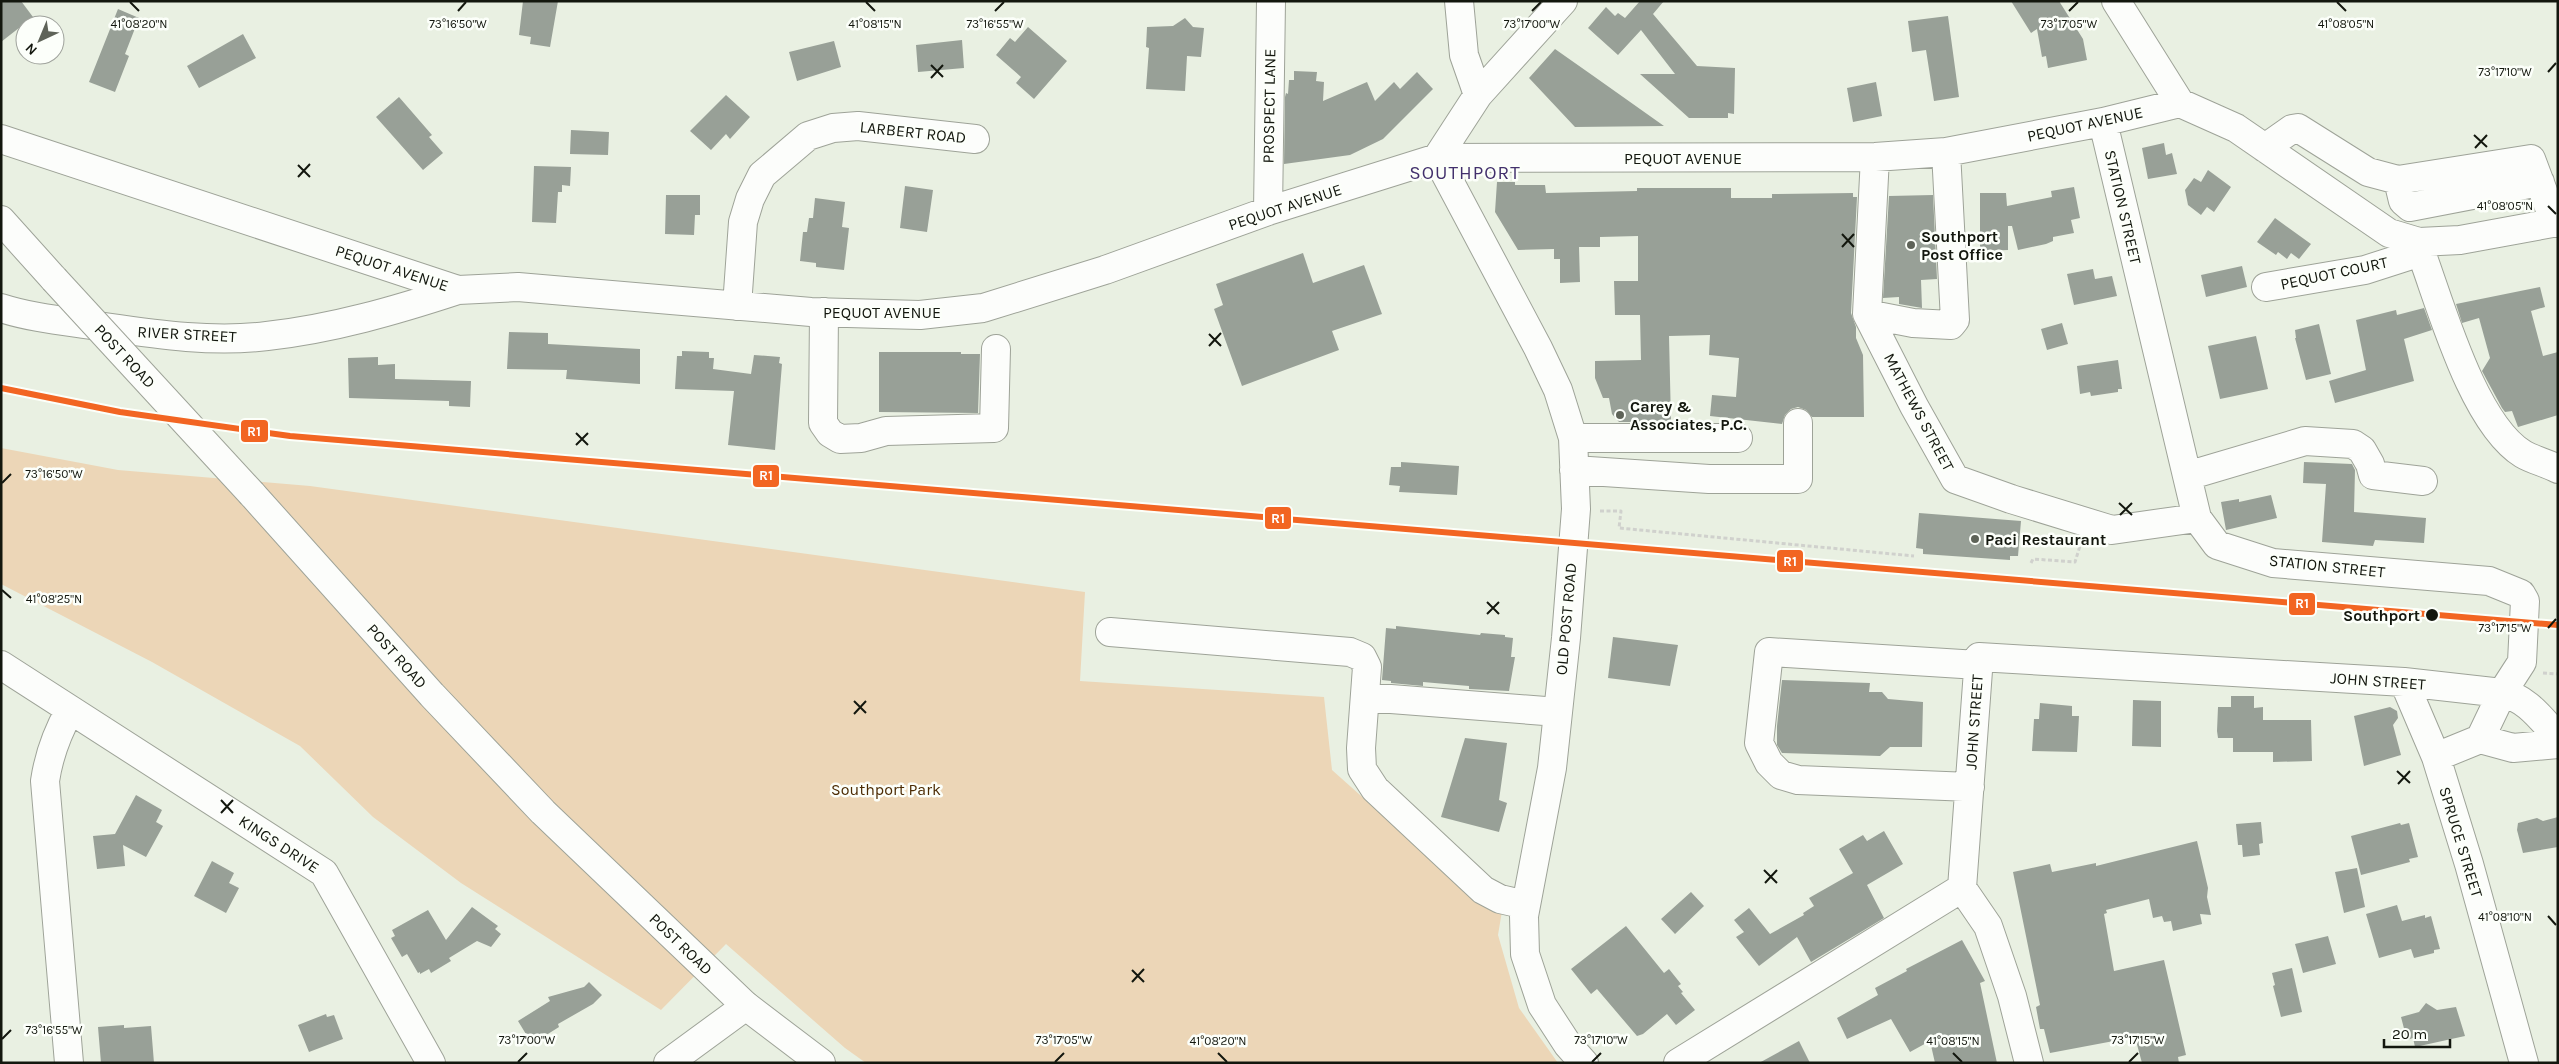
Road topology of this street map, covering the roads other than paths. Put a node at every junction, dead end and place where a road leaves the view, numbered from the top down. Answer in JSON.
{"nodes":[{"id":1,"x":1271,"y":1,"type":"edge"},
{"id":2,"x":1459,"y":1,"type":"edge"},
{"id":3,"x":1563,"y":1,"type":"edge"},
{"id":4,"x":2116,"y":1,"type":"edge"},
{"id":5,"x":1478,"y":95,"type":"junction"},
{"id":6,"x":2180,"y":103,"type":"junction"},
{"id":7,"x":2103,"y":122,"type":"junction"},
{"id":8,"x":975,"y":138,"type":"dead end"},
{"id":9,"x":1,"y":139,"type":"edge"},
{"id":10,"x":2265,"y":148,"type":"junction"},
{"id":11,"x":1946,"y":152,"type":"junction"},
{"id":12,"x":1875,"y":157,"type":"junction"},
{"id":13,"x":1437,"y":158,"type":"junction"},
{"id":14,"x":1268,"y":211,"type":"junction"},
{"id":15,"x":1,"y":220,"type":"edge"},
{"id":16,"x":2556,"y":223,"type":"edge"},
{"id":17,"x":2420,"y":247,"type":"junction"},
{"id":18,"x":2266,"y":287,"type":"dead end"},
{"id":19,"x":458,"y":290,"type":"junction"},
{"id":20,"x":737,"y":306,"type":"junction"},
{"id":21,"x":1,"y":308,"type":"edge"},
{"id":22,"x":824,"y":312,"type":"junction"},
{"id":23,"x":1867,"y":314,"type":"junction"},
{"id":24,"x":996,"y":349,"type":"dead end"},
{"id":25,"x":1798,"y":424,"type":"dead end"},
{"id":26,"x":1573,"y":438,"type":"junction"},
{"id":27,"x":1738,"y":438,"type":"dead end"},
{"id":28,"x":2558,"y":469,"type":"edge"},
{"id":29,"x":1574,"y":470,"type":"junction"},
{"id":30,"x":2187,"y":476,"type":"junction"},
{"id":31,"x":2422,"y":481,"type":"dead end"},
{"id":32,"x":2197,"y":518,"type":"junction"},
{"id":33,"x":1110,"y":632,"type":"dead end"},
{"id":34,"x":1,"y":665,"type":"edge"},
{"id":35,"x":1978,"y":665,"type":"junction"},
{"id":36,"x":2404,"y":682,"type":"junction"},
{"id":37,"x":2502,"y":693,"type":"junction"},
{"id":38,"x":1365,"y":697,"type":"junction"},
{"id":39,"x":70,"y":710,"type":"junction"},
{"id":40,"x":1558,"y":712,"type":"junction"},
{"id":41,"x":2558,"y":737,"type":"edge"},
{"id":42,"x":2480,"y":739,"type":"junction"},
{"id":43,"x":2558,"y":744,"type":"edge"},
{"id":44,"x":2436,"y":757,"type":"junction"},
{"id":45,"x":1970,"y":787,"type":"junction"},
{"id":46,"x":1962,"y":888,"type":"junction"},
{"id":47,"x":1526,"y":905,"type":"junction"},
{"id":48,"x":746,"y":1006,"type":"junction"},
{"id":49,"x":69,"y":1063,"type":"edge"},
{"id":50,"x":431,"y":1063,"type":"edge"},
{"id":51,"x":668,"y":1063,"type":"edge"},
{"id":52,"x":821,"y":1063,"type":"edge"},
{"id":53,"x":1584,"y":1063,"type":"edge"},
{"id":54,"x":1678,"y":1063,"type":"edge"},
{"id":55,"x":2029,"y":1063,"type":"edge"},
{"id":56,"x":2524,"y":1063,"type":"edge"}],
"edges":[{"from":1,"to":14,"type":"street","name":"PROSPECT LANE"},
{"from":2,"to":5,"type":"street"},
{"from":3,"to":5,"type":"street"},
{"from":4,"to":6,"type":"street"},
{"from":5,"to":13,"type":"street"},
{"from":6,"to":7,"type":"street","name":"PEQUOT AVENUE"},
{"from":6,"to":10,"type":"street"},
{"from":7,"to":11,"type":"street","name":"PEQUOT AVENUE"},
{"from":7,"to":30,"type":"street","name":"STATION STREET"},
{"from":8,"to":20,"type":"street","name":"LARBERT ROAD"},
{"from":9,"to":19,"type":"street","name":"PEQUOT AVENUE"},
{"from":10,"to":16,"type":"street"},
{"from":10,"to":17,"type":"street"},
{"from":11,"to":12,"type":"street","name":"PEQUOT AVENUE"},
{"from":11,"to":23,"type":"street"},
{"from":12,"to":13,"type":"street","name":"PEQUOT AVENUE"},
{"from":12,"to":23,"type":"street","name":"MATHEWS STREET"},
{"from":13,"to":14,"type":"street","name":"PEQUOT AVENUE"},
{"from":13,"to":26,"type":"street","name":"OLD POST ROAD"},
{"from":14,"to":22,"type":"street","name":"PEQUOT AVENUE"},
{"from":15,"to":48,"type":"street","name":"POST ROAD","bridge":true},
{"from":16,"to":17,"type":"street"},
{"from":17,"to":18,"type":"street","name":"PEQUOT COURT"},
{"from":17,"to":28,"type":"street"},
{"from":19,"to":20,"type":"street","name":"PEQUOT AVENUE"},
{"from":19,"to":21,"type":"street","name":"RIVER STREET"},
{"from":20,"to":22,"type":"street","name":"PEQUOT AVENUE"},
{"from":22,"to":24,"type":"street"},
{"from":23,"to":32,"type":"street","name":"MATHEWS STREET"},
{"from":25,"to":29,"type":"street"},
{"from":26,"to":27,"type":"street"},
{"from":26,"to":29,"type":"street","name":"OLD POST ROAD"},
{"from":29,"to":40,"type":"street","name":"OLD POST ROAD"},
{"from":30,"to":31,"type":"street"},
{"from":30,"to":32,"type":"street","name":"STATION STREET"},
{"from":32,"to":37,"type":"street","name":"STATION STREET"},
{"from":33,"to":38,"type":"street"},
{"from":34,"to":39,"type":"street","name":"KINGS DRIVE"},
{"from":35,"to":36,"type":"street","name":"JOHN STREET"},
{"from":35,"to":45,"type":"street","name":"JOHN STREET"},
{"from":35,"to":45,"type":"street"},
{"from":36,"to":37,"type":"street","name":"JOHN STREET"},
{"from":36,"to":44,"type":"street","name":"SPRUCE STREET"},
{"from":37,"to":41,"type":"street","name":"JOHN STREET"},
{"from":37,"to":42,"type":"street","name":"STATION STREET"},
{"from":38,"to":40,"type":"street"},
{"from":38,"to":47,"type":"street"},
{"from":39,"to":49,"type":"street"},
{"from":39,"to":50,"type":"street","name":"KINGS DRIVE"},
{"from":40,"to":47,"type":"street","name":"OLD POST ROAD"},
{"from":42,"to":43,"type":"street"},
{"from":42,"to":44,"type":"street"},
{"from":44,"to":56,"type":"street","name":"SPRUCE STREET"},
{"from":45,"to":46,"type":"street","name":"JOHN STREET"},
{"from":46,"to":54,"type":"street"},
{"from":46,"to":55,"type":"street"},
{"from":47,"to":53,"type":"street","name":"OLD POST ROAD"},
{"from":48,"to":51,"type":"street"},
{"from":48,"to":52,"type":"street","name":"POST ROAD"}]}
